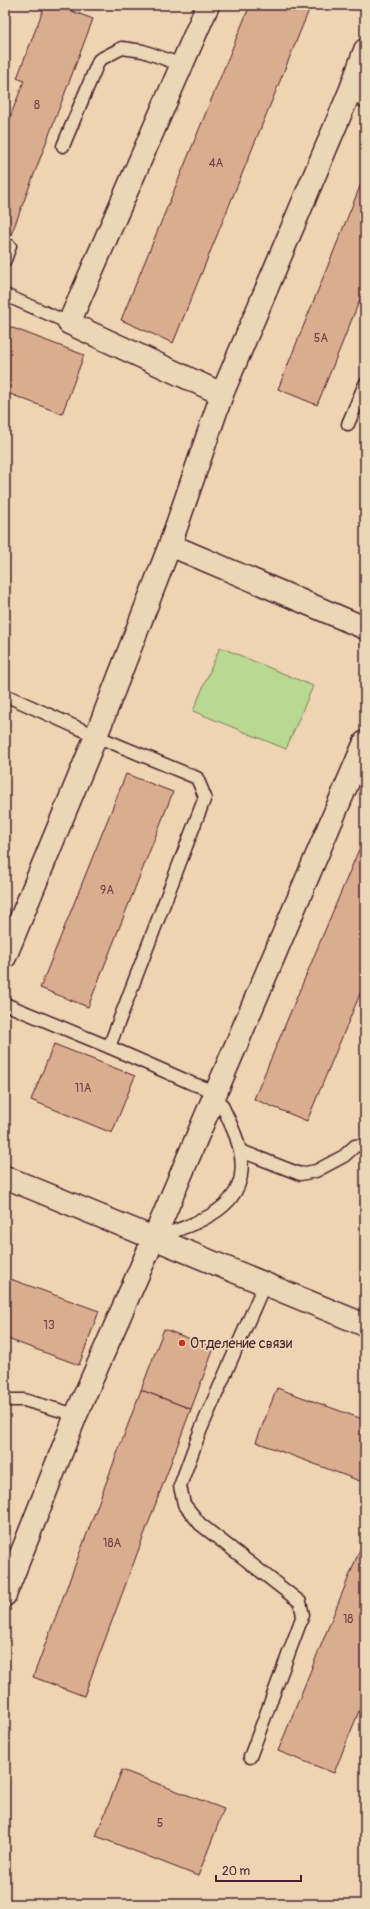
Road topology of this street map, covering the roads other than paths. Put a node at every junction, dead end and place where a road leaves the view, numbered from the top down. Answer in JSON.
{"nodes":[{"id":1,"x":208,"y":5,"type":"edge"},
{"id":2,"x":365,"y":50,"type":"edge"},
{"id":3,"x":182,"y":65,"type":"junction"},
{"id":4,"x":358,"y":96,"type":"edge"},
{"id":5,"x":63,"y":146,"type":"dead end"},
{"id":6,"x":10,"y":246,"type":"dead end"},
{"id":7,"x":5,"y":260,"type":"edge"},
{"id":8,"x":5,"y":295,"type":"edge"},
{"id":9,"x":69,"y":323,"type":"junction"},
{"id":10,"x":365,"y":384,"type":"edge"},
{"id":11,"x":222,"y":394,"type":"junction"},
{"id":12,"x":348,"y":424,"type":"dead end"},
{"id":13,"x":170,"y":545,"type":"junction"},
{"id":14,"x":365,"y":628,"type":"edge"},
{"id":15,"x":5,"y":695,"type":"edge"},
{"id":16,"x":96,"y":736,"type":"junction"},
{"id":17,"x":365,"y":742,"type":"edge"},
{"id":18,"x":5,"y":957,"type":"edge"},
{"id":19,"x":5,"y":1004,"type":"edge"},
{"id":20,"x":109,"y":1047,"type":"junction"},
{"id":21,"x":215,"y":1093,"type":"junction"},
{"id":22,"x":365,"y":1144,"type":"edge"},
{"id":23,"x":241,"y":1151,"type":"junction"},
{"id":24,"x":5,"y":1177,"type":"edge"},
{"id":25,"x":154,"y":1238,"type":"junction"},
{"id":26,"x":265,"y":1283,"type":"junction"},
{"id":27,"x":365,"y":1326,"type":"edge"},
{"id":28,"x":5,"y":1400,"type":"edge"},
{"id":29,"x":76,"y":1414,"type":"junction"},
{"id":30,"x":5,"y":1595,"type":"edge"},
{"id":31,"x":250,"y":1757,"type":"dead end"}],
"edges":[{"from":1,"to":3,"type":"street"},
{"from":2,"to":4,"type":"street"},
{"from":3,"to":5,"type":"lane"},
{"from":3,"to":9,"type":"street"},
{"from":4,"to":11,"type":"street"},
{"from":6,"to":7,"type":"lane"},
{"from":8,"to":9,"type":"lane"},
{"from":9,"to":11,"type":"street"},
{"from":10,"to":12,"type":"lane"},
{"from":11,"to":13,"type":"street"},
{"from":13,"to":14,"type":"street"},
{"from":13,"to":16,"type":"street"},
{"from":15,"to":16,"type":"lane"},
{"from":16,"to":18,"type":"street"},
{"from":16,"to":20,"type":"lane"},
{"from":17,"to":21,"type":"street"},
{"from":19,"to":20,"type":"lane"},
{"from":20,"to":21,"type":"lane"},
{"from":21,"to":23,"type":"lane"},
{"from":21,"to":25,"type":"street"},
{"from":22,"to":23,"type":"lane"},
{"from":23,"to":25,"type":"lane"},
{"from":24,"to":25,"type":"street"},
{"from":25,"to":26,"type":"street"},
{"from":25,"to":29,"type":"street"},
{"from":26,"to":27,"type":"street"},
{"from":26,"to":31,"type":"lane"},
{"from":28,"to":29,"type":"lane"},
{"from":29,"to":30,"type":"street"}]}
